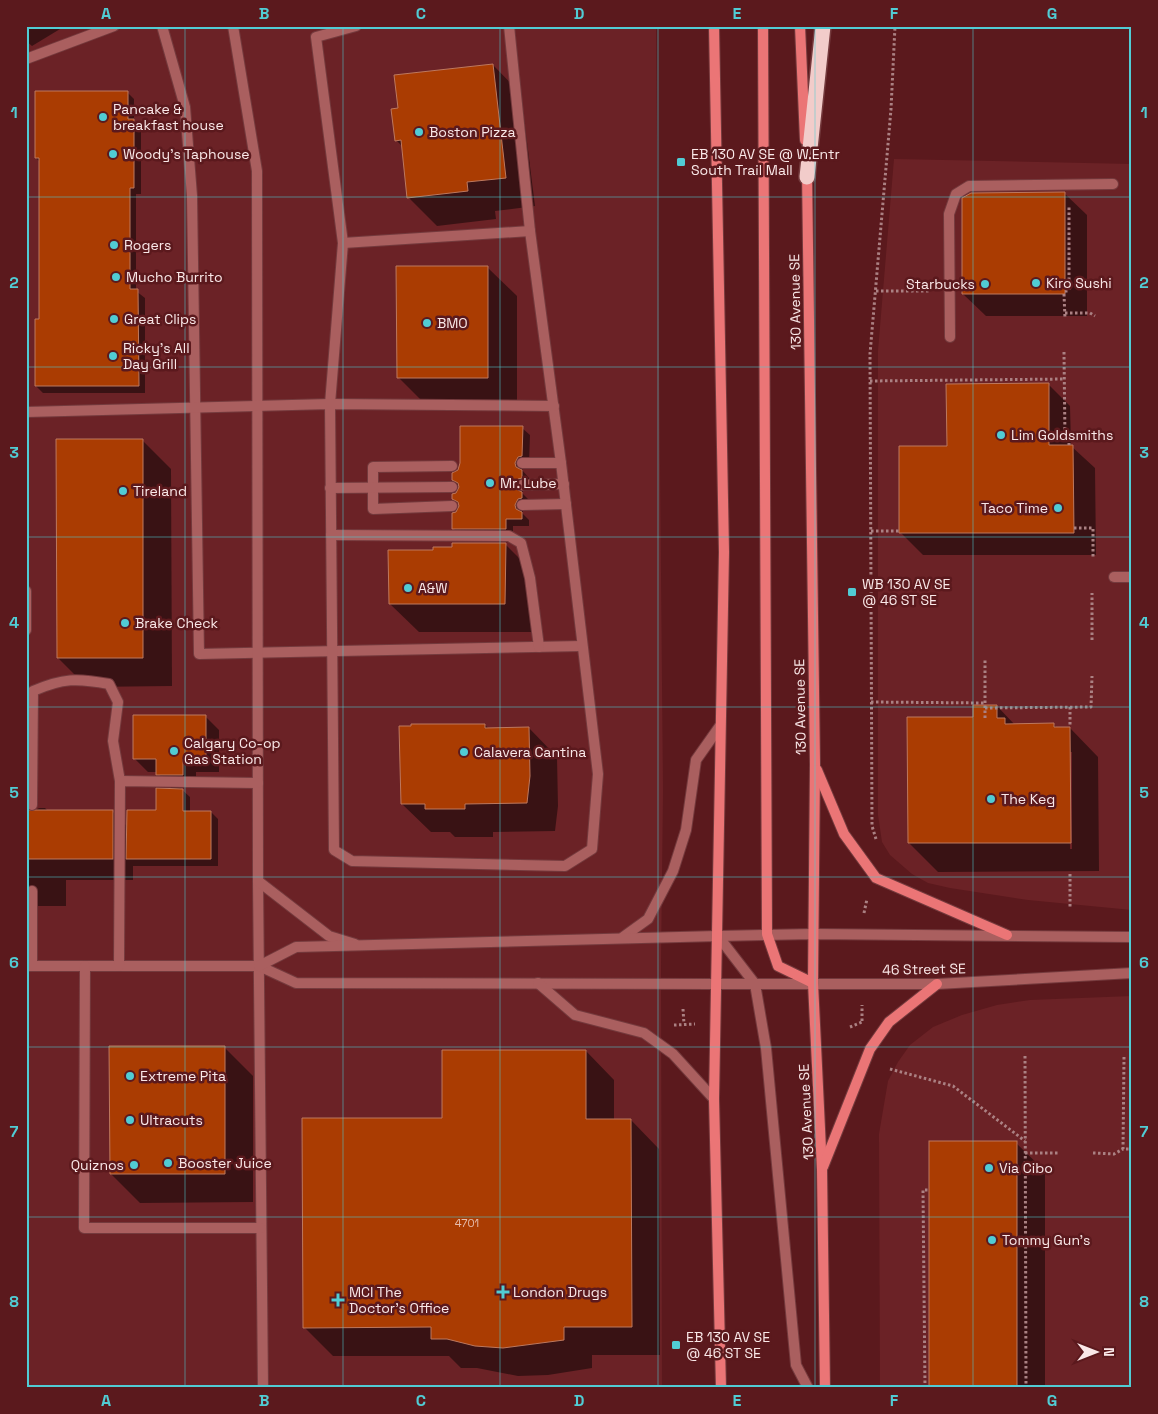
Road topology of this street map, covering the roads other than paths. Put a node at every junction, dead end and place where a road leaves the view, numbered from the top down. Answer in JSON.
{"nodes":[{"id":1,"x":114,"y":26,"type":"edge"},
{"id":2,"x":162,"y":26,"type":"edge"},
{"id":3,"x":233,"y":26,"type":"edge"},
{"id":4,"x":356,"y":26,"type":"edge"},
{"id":5,"x":509,"y":26,"type":"edge"},
{"id":6,"x":714,"y":26,"type":"edge"},
{"id":7,"x":763,"y":26,"type":"edge"},
{"id":8,"x":800,"y":26,"type":"edge"},
{"id":9,"x":823,"y":26,"type":"edge"},
{"id":10,"x":26,"y":59,"type":"edge"},
{"id":11,"x":807,"y":177,"type":"junction"},
{"id":12,"x":1113,"y":184,"type":"dead end"},
{"id":13,"x":530,"y":231,"type":"junction"},
{"id":14,"x":343,"y":242,"type":"junction"},
{"id":15,"x":950,"y":337,"type":"dead end"},
{"id":16,"x":330,"y":404,"type":"junction"},
{"id":17,"x":257,"y":406,"type":"junction"},
{"id":18,"x":554,"y":406,"type":"junction"},
{"id":19,"x":196,"y":408,"type":"junction"},
{"id":20,"x":26,"y":412,"type":"edge"},
{"id":21,"x":522,"y":463,"type":"dead end"},
{"id":22,"x":561,"y":463,"type":"junction"},
{"id":23,"x":452,"y":466,"type":"dead end"},
{"id":24,"x":564,"y":484,"type":"junction"},
{"id":25,"x":522,"y":485,"type":"dead end"},
{"id":26,"x":452,"y":487,"type":"dead end"},
{"id":27,"x":330,"y":488,"type":"junction"},
{"id":28,"x":373,"y":488,"type":"junction"},
{"id":29,"x":566,"y":504,"type":"junction"},
{"id":30,"x":522,"y":505,"type":"dead end"},
{"id":31,"x":452,"y":506,"type":"dead end"},
{"id":32,"x":331,"y":535,"type":"junction"},
{"id":33,"x":1114,"y":576,"type":"dead end"},
{"id":34,"x":1132,"y":576,"type":"edge"},
{"id":35,"x":26,"y":591,"type":"edge"},
{"id":36,"x":26,"y":630,"type":"edge"},
{"id":37,"x":582,"y":646,"type":"junction"},
{"id":38,"x":539,"y":647,"type":"junction"},
{"id":39,"x":332,"y":653,"type":"junction"},
{"id":40,"x":258,"y":654,"type":"junction"},
{"id":41,"x":720,"y":726,"type":"junction"},
{"id":42,"x":815,"y":764,"type":"junction"},
{"id":43,"x":120,"y":782,"type":"junction"},
{"id":44,"x":258,"y":783,"type":"junction"},
{"id":45,"x":32,"y":804,"type":"dead end"},
{"id":46,"x":258,"y":881,"type":"junction"},
{"id":47,"x":32,"y":891,"type":"dead end"},
{"id":48,"x":767,"y":934,"type":"junction"},
{"id":49,"x":814,"y":934,"type":"junction"},
{"id":50,"x":1007,"y":935,"type":"junction"},
{"id":51,"x":718,"y":936,"type":"junction"},
{"id":52,"x":623,"y":937,"type":"junction"},
{"id":53,"x":1132,"y":937,"type":"edge"},
{"id":54,"x":365,"y":947,"type":"junction"},
{"id":55,"x":29,"y":966,"type":"edge"},
{"id":56,"x":85,"y":966,"type":"junction"},
{"id":57,"x":119,"y":966,"type":"junction"},
{"id":58,"x":259,"y":966,"type":"junction"},
{"id":59,"x":1132,"y":973,"type":"edge"},
{"id":60,"x":538,"y":983,"type":"junction"},
{"id":61,"x":813,"y":983,"type":"junction"},
{"id":62,"x":716,"y":984,"type":"junction"},
{"id":63,"x":755,"y":984,"type":"junction"},
{"id":64,"x":936,"y":984,"type":"junction"},
{"id":65,"x":714,"y":1099,"type":"junction"},
{"id":66,"x":822,"y":1170,"type":"junction"},
{"id":67,"x":261,"y":1228,"type":"junction"},
{"id":68,"x":263,"y":1388,"type":"edge"},
{"id":69,"x":721,"y":1388,"type":"edge"},
{"id":70,"x":808,"y":1388,"type":"edge"},
{"id":71,"x":825,"y":1388,"type":"edge"}],
"edges":[{"from":1,"to":10,"type":"street"},
{"from":2,"to":19,"type":"street"},
{"from":3,"to":17,"type":"street"},
{"from":4,"to":14,"type":"street"},
{"from":5,"to":13,"type":"street"},
{"from":6,"to":41,"type":"main road"},
{"from":7,"to":48,"type":"main road"},
{"from":8,"to":11,"type":"main road","name":"130 Avenue SE"},
{"from":9,"to":11,"type":"highway"},
{"from":11,"to":42,"type":"main road","name":"130 Avenue SE"},
{"from":12,"to":15,"type":"street"},
{"from":13,"to":14,"type":"street"},
{"from":13,"to":18,"type":"street"},
{"from":14,"to":16,"type":"street"},
{"from":16,"to":17,"type":"street"},
{"from":16,"to":18,"type":"street"},
{"from":16,"to":27,"type":"street"},
{"from":17,"to":19,"type":"street"},
{"from":17,"to":40,"type":"street"},
{"from":18,"to":22,"type":"street"},
{"from":19,"to":20,"type":"street"},
{"from":19,"to":40,"type":"street"},
{"from":21,"to":22,"type":"street"},
{"from":22,"to":24,"type":"street"},
{"from":23,"to":28,"type":"street"},
{"from":24,"to":25,"type":"street"},
{"from":24,"to":29,"type":"street"},
{"from":26,"to":28,"type":"street"},
{"from":27,"to":28,"type":"street"},
{"from":27,"to":32,"type":"street"},
{"from":28,"to":31,"type":"street"},
{"from":29,"to":30,"type":"street"},
{"from":29,"to":37,"type":"street"},
{"from":32,"to":38,"type":"street"},
{"from":32,"to":39,"type":"street"},
{"from":33,"to":34,"type":"street"},
{"from":35,"to":36,"type":"street"},
{"from":37,"to":38,"type":"street"},
{"from":37,"to":39,"type":"street"},
{"from":38,"to":39,"type":"street"},
{"from":39,"to":40,"type":"street"},
{"from":40,"to":44,"type":"street"},
{"from":41,"to":51,"type":"main road"},
{"from":41,"to":52,"type":"street"},
{"from":42,"to":49,"type":"main road","name":"130 Avenue SE"},
{"from":42,"to":50,"type":"main road"},
{"from":43,"to":44,"type":"street"},
{"from":43,"to":45,"type":"street"},
{"from":43,"to":57,"type":"street"},
{"from":44,"to":46,"type":"street"},
{"from":46,"to":54,"type":"street"},
{"from":46,"to":58,"type":"street"},
{"from":47,"to":55,"type":"street"},
{"from":48,"to":49,"type":"street"},
{"from":48,"to":51,"type":"street"},
{"from":48,"to":61,"type":"main road"},
{"from":49,"to":50,"type":"street"},
{"from":49,"to":61,"type":"main road","name":"130 Avenue SE"},
{"from":50,"to":53,"type":"street"},
{"from":51,"to":52,"type":"street"},
{"from":51,"to":62,"type":"main road"},
{"from":51,"to":63,"type":"street"},
{"from":52,"to":54,"type":"street"},
{"from":54,"to":58,"type":"street"},
{"from":55,"to":56,"type":"street"},
{"from":56,"to":57,"type":"street"},
{"from":56,"to":67,"type":"street"},
{"from":57,"to":58,"type":"street"},
{"from":58,"to":60,"type":"street","name":"46 Street SE"},
{"from":58,"to":67,"type":"street"},
{"from":59,"to":64,"type":"street","name":"46 Street SE"},
{"from":60,"to":62,"type":"street","name":"46 Street SE"},
{"from":60,"to":65,"type":"street"},
{"from":61,"to":63,"type":"street","name":"46 Street SE"},
{"from":61,"to":64,"type":"street","name":"46 Street SE"},
{"from":61,"to":66,"type":"main road","name":"130 Avenue SE"},
{"from":62,"to":63,"type":"street","name":"46 Street SE"},
{"from":62,"to":65,"type":"main road"},
{"from":63,"to":70,"type":"street"},
{"from":64,"to":66,"type":"main road"},
{"from":65,"to":69,"type":"main road"},
{"from":66,"to":71,"type":"main road","name":"130 Avenue SE"},
{"from":67,"to":68,"type":"street"}]}
